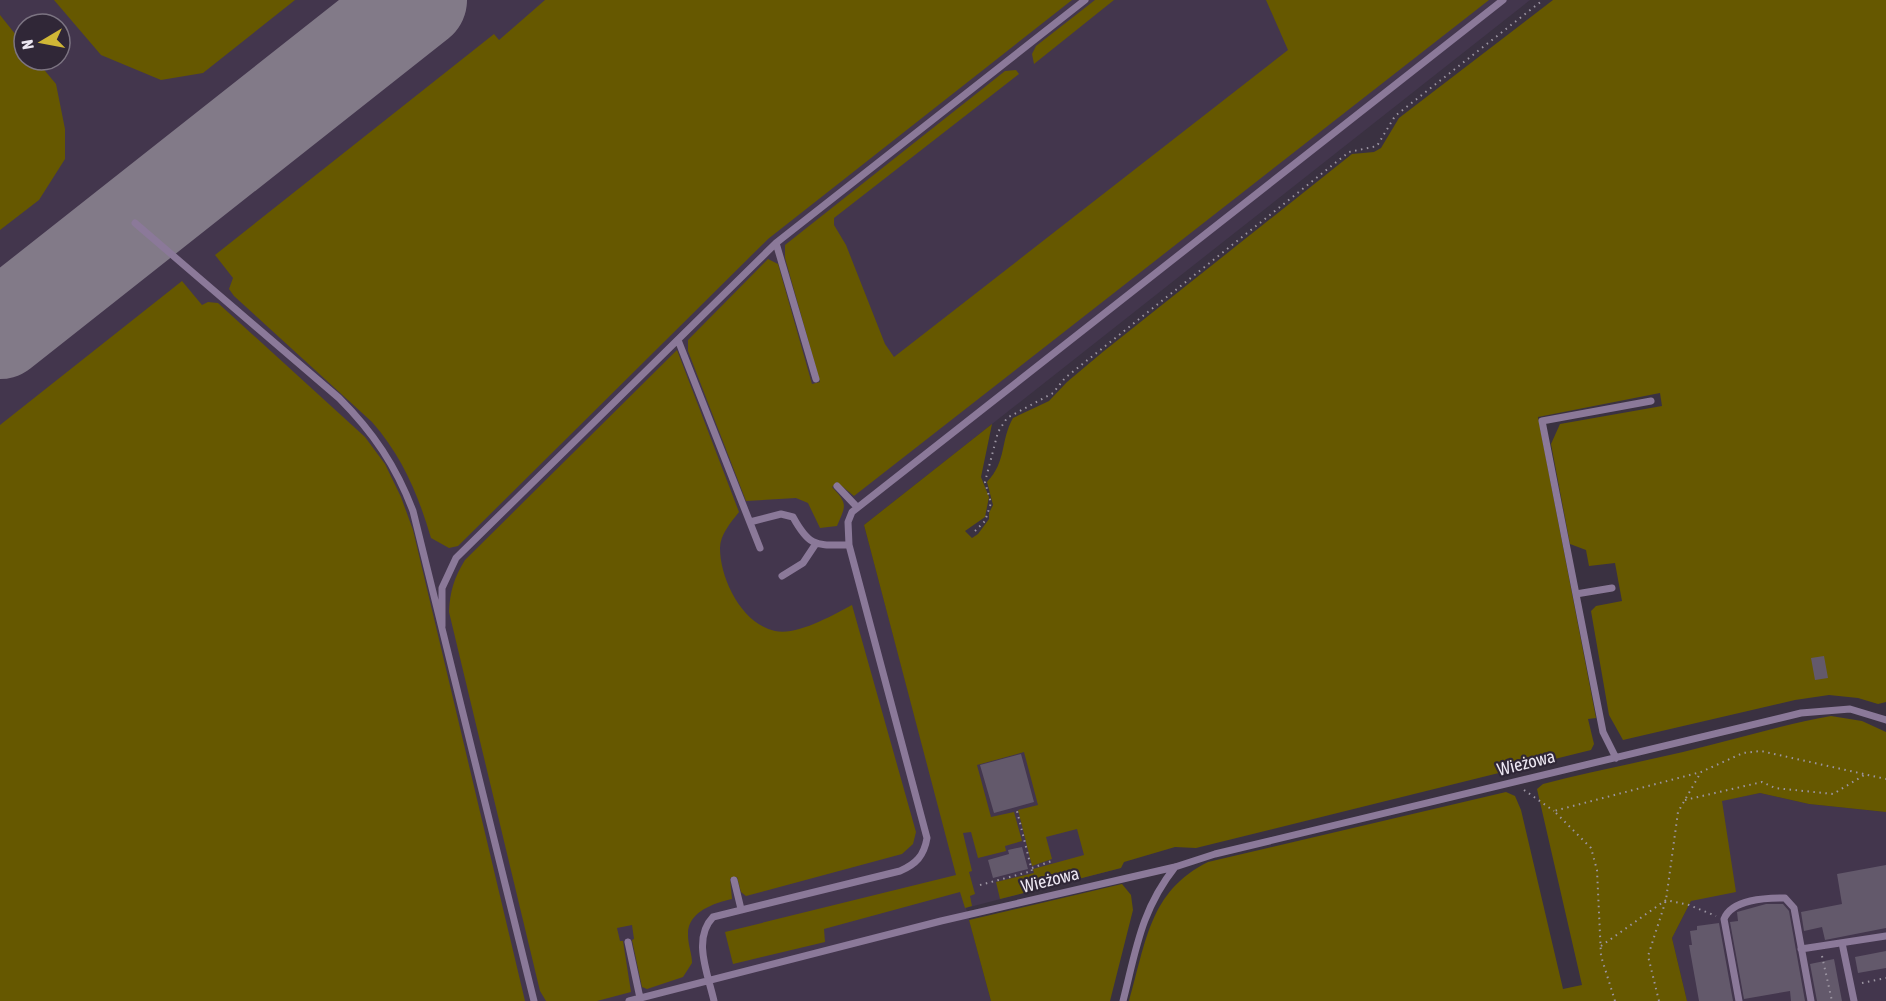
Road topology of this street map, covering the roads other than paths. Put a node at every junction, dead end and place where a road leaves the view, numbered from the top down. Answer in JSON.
{"nodes":[{"id":1,"x":1085,"y":0,"type":"edge"},
{"id":2,"x":1503,"y":0,"type":"edge"},
{"id":3,"x":135,"y":223,"type":"dead end"},
{"id":4,"x":776,"y":243,"type":"junction"},
{"id":5,"x":678,"y":340,"type":"junction"},
{"id":6,"x":816,"y":379,"type":"dead end"},
{"id":7,"x":1651,"y":401,"type":"dead end"},
{"id":8,"x":837,"y":486,"type":"dead end"},
{"id":9,"x":857,"y":507,"type":"junction"},
{"id":10,"x":750,"y":522,"type":"junction"},
{"id":11,"x":849,"y":544,"type":"junction"},
{"id":12,"x":815,"y":545,"type":"junction"},
{"id":13,"x":760,"y":548,"type":"dead end"},
{"id":14,"x":782,"y":576,"type":"dead end"},
{"id":15,"x":1612,"y":588,"type":"dead end"},
{"id":16,"x":1576,"y":594,"type":"junction"},
{"id":17,"x":442,"y":626,"type":"junction"},
{"id":18,"x":1886,"y":720,"type":"edge"},
{"id":19,"x":1616,"y":758,"type":"junction"},
{"id":20,"x":1175,"y":867,"type":"junction"},
{"id":21,"x":734,"y":880,"type":"dead end"},
{"id":22,"x":741,"y":909,"type":"junction"},
{"id":23,"x":1886,"y":936,"type":"edge"},
{"id":24,"x":628,"y":942,"type":"dead end"},
{"id":25,"x":1842,"y":943,"type":"junction"},
{"id":26,"x":1801,"y":950,"type":"junction"},
{"id":27,"x":710,"y":982,"type":"junction"},
{"id":28,"x":640,"y":998,"type":"junction"},
{"id":29,"x":534,"y":1001,"type":"edge"},
{"id":30,"x":629,"y":1001,"type":"edge"},
{"id":31,"x":714,"y":1001,"type":"edge"},
{"id":32,"x":1123,"y":1001,"type":"edge"},
{"id":33,"x":1740,"y":1001,"type":"edge"},
{"id":34,"x":1811,"y":1001,"type":"edge"},
{"id":35,"x":1854,"y":1001,"type":"edge"}],
"edges":[{"from":1,"to":4,"type":"lane"},
{"from":2,"to":9,"type":"lane"},
{"from":3,"to":17,"type":"lane"},
{"from":4,"to":5,"type":"lane"},
{"from":4,"to":6,"type":"lane"},
{"from":5,"to":10,"type":"lane"},
{"from":5,"to":17,"type":"lane"},
{"from":7,"to":16,"type":"lane"},
{"from":8,"to":9,"type":"lane"},
{"from":9,"to":11,"type":"lane"},
{"from":10,"to":12,"type":"lane"},
{"from":10,"to":13,"type":"lane"},
{"from":11,"to":12,"type":"lane"},
{"from":11,"to":22,"type":"lane"},
{"from":12,"to":14,"type":"lane"},
{"from":15,"to":16,"type":"lane"},
{"from":16,"to":19,"type":"lane"},
{"from":17,"to":29,"type":"lane"},
{"from":18,"to":19,"type":"lane","name":"Wieżowa"},
{"from":19,"to":20,"type":"lane","name":"Wieżowa"},
{"from":20,"to":27,"type":"lane","name":"Wieżowa"},
{"from":20,"to":32,"type":"lane"},
{"from":21,"to":22,"type":"lane"},
{"from":22,"to":27,"type":"lane"},
{"from":23,"to":25,"type":"lane"},
{"from":24,"to":28,"type":"lane"},
{"from":25,"to":26,"type":"lane"},
{"from":25,"to":35,"type":"lane"},
{"from":26,"to":33,"type":"lane"},
{"from":26,"to":34,"type":"lane"},
{"from":27,"to":28,"type":"lane","name":"Wieżowa"},
{"from":27,"to":31,"type":"lane"},
{"from":28,"to":30,"type":"lane","name":"Wieżowa"}]}
